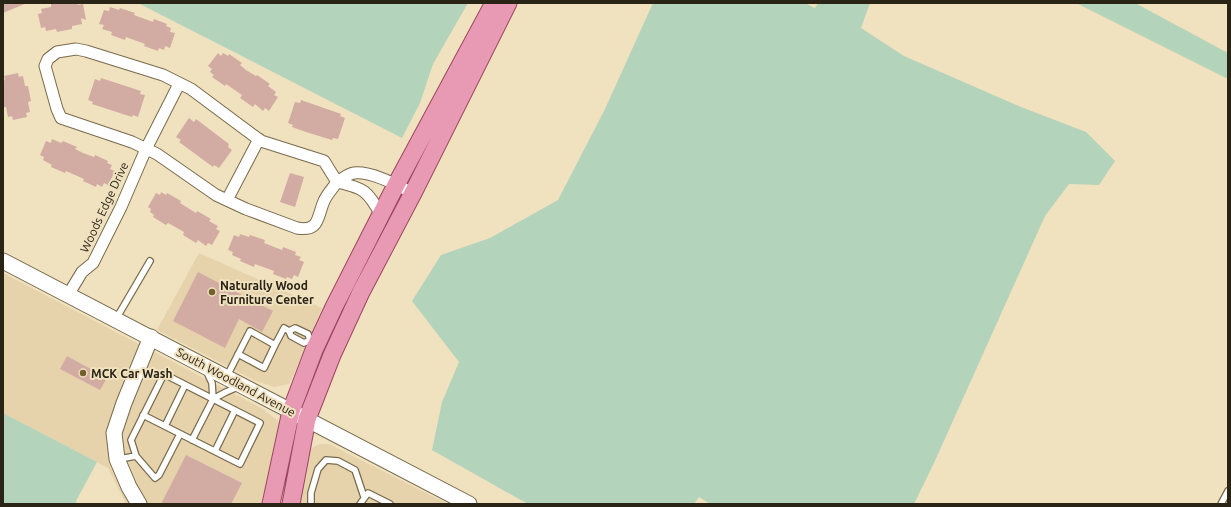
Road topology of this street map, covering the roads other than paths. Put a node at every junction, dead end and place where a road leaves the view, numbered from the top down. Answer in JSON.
{"nodes":[{"id":1,"x":494,"y":3,"type":"edge"},
{"id":2,"x":508,"y":3,"type":"edge"},
{"id":3,"x":179,"y":84,"type":"junction"},
{"id":4,"x":259,"y":139,"type":"junction"},
{"id":5,"x":146,"y":149,"type":"junction"},
{"id":6,"x":337,"y":182,"type":"junction"},
{"id":7,"x":396,"y":185,"type":"junction"},
{"id":8,"x":413,"y":193,"type":"junction"},
{"id":9,"x":227,"y":200,"type":"junction"},
{"id":10,"x":381,"y":216,"type":"junction"},
{"id":11,"x":3,"y":261,"type":"edge"},
{"id":12,"x":150,"y":262,"type":"dead end"},
{"id":13,"x":68,"y":295,"type":"junction"},
{"id":14,"x":116,"y":319,"type":"junction"},
{"id":15,"x":289,"y":331,"type":"junction"},
{"id":16,"x":151,"y":337,"type":"junction"},
{"id":17,"x":314,"y":342,"type":"junction"},
{"id":18,"x":275,"y":345,"type":"junction"},
{"id":19,"x":238,"y":354,"type":"junction"},
{"id":20,"x":203,"y":364,"type":"junction"},
{"id":21,"x":226,"y":377,"type":"junction"},
{"id":22,"x":185,"y":385,"type":"junction"},
{"id":23,"x":243,"y":385,"type":"junction"},
{"id":24,"x":213,"y":399,"type":"junction"},
{"id":25,"x":235,"y":410,"type":"junction"},
{"id":26,"x":291,"y":411,"type":"junction"},
{"id":27,"x":143,"y":415,"type":"junction"},
{"id":28,"x":307,"y":419,"type":"junction"},
{"id":29,"x":165,"y":426,"type":"junction"},
{"id":30,"x":180,"y":434,"type":"junction"},
{"id":31,"x":192,"y":440,"type":"junction"},
{"id":32,"x":215,"y":451,"type":"junction"},
{"id":33,"x":136,"y":456,"type":"junction"},
{"id":34,"x":116,"y":459,"type":"junction"},
{"id":35,"x":1228,"y":491,"type":"edge"},
{"id":36,"x":364,"y":497,"type":"junction"},
{"id":37,"x":461,"y":502,"type":"edge"},
{"id":38,"x":138,"y":504,"type":"edge"},
{"id":39,"x":272,"y":504,"type":"edge"},
{"id":40,"x":291,"y":504,"type":"edge"},
{"id":41,"x":311,"y":504,"type":"edge"},
{"id":42,"x":360,"y":504,"type":"edge"},
{"id":43,"x":390,"y":504,"type":"edge"},
{"id":44,"x":1221,"y":504,"type":"edge"}],
"edges":[{"from":1,"to":7,"type":"main road"},
{"from":2,"to":8,"type":"main road"},
{"from":3,"to":4,"type":"street"},
{"from":3,"to":5,"type":"street","name":"Woods Edge Drive"},
{"from":3,"to":5,"type":"street"},
{"from":4,"to":6,"type":"street"},
{"from":4,"to":9,"type":"street"},
{"from":5,"to":9,"type":"street"},
{"from":5,"to":13,"type":"street","name":"Woods Edge Drive"},
{"from":6,"to":7,"type":"street"},
{"from":6,"to":9,"type":"street"},
{"from":6,"to":10,"type":"street"},
{"from":7,"to":8,"type":"street"},
{"from":7,"to":10,"type":"main road"},
{"from":8,"to":28,"type":"main road"},
{"from":10,"to":17,"type":"main road"},
{"from":11,"to":13,"type":"street","name":"South Woodland Avenue"},
{"from":12,"to":14,"type":"lane"},
{"from":13,"to":14,"type":"street","name":"South Woodland Avenue"},
{"from":14,"to":16,"type":"street","name":"South Woodland Avenue"},
{"from":15,"to":17,"type":"lane"},
{"from":15,"to":17,"type":"lane"},
{"from":15,"to":18,"type":"lane"},
{"from":16,"to":20,"type":"street","name":"South Woodland Avenue"},
{"from":16,"to":34,"type":"street"},
{"from":17,"to":26,"type":"main road"},
{"from":18,"to":19,"type":"lane"},
{"from":18,"to":19,"type":"lane"},
{"from":19,"to":21,"type":"lane"},
{"from":20,"to":21,"type":"street","name":"South Woodland Avenue"},
{"from":20,"to":24,"type":"lane"},
{"from":21,"to":23,"type":"street","name":"South Woodland Avenue"},
{"from":22,"to":24,"type":"lane"},
{"from":22,"to":27,"type":"lane"},
{"from":22,"to":29,"type":"lane"},
{"from":23,"to":24,"type":"lane"},
{"from":23,"to":26,"type":"street","name":"South Woodland Avenue"},
{"from":24,"to":25,"type":"lane"},
{"from":24,"to":31,"type":"lane"},
{"from":25,"to":32,"type":"lane"},
{"from":25,"to":32,"type":"lane"},
{"from":26,"to":28,"type":"street","name":"South Woodland Avenue"},
{"from":26,"to":39,"type":"main road"},
{"from":27,"to":29,"type":"lane"},
{"from":27,"to":33,"type":"lane"},
{"from":28,"to":37,"type":"street","name":"South Woodland Avenue"},
{"from":28,"to":40,"type":"main road"},
{"from":29,"to":30,"type":"lane"},
{"from":30,"to":31,"type":"lane"},
{"from":30,"to":33,"type":"lane"},
{"from":31,"to":32,"type":"lane"},
{"from":33,"to":34,"type":"lane"},
{"from":34,"to":38,"type":"street"},
{"from":35,"to":44,"type":"lane"},
{"from":36,"to":41,"type":"lane"},
{"from":36,"to":42,"type":"lane"},
{"from":36,"to":43,"type":"lane"}]}
